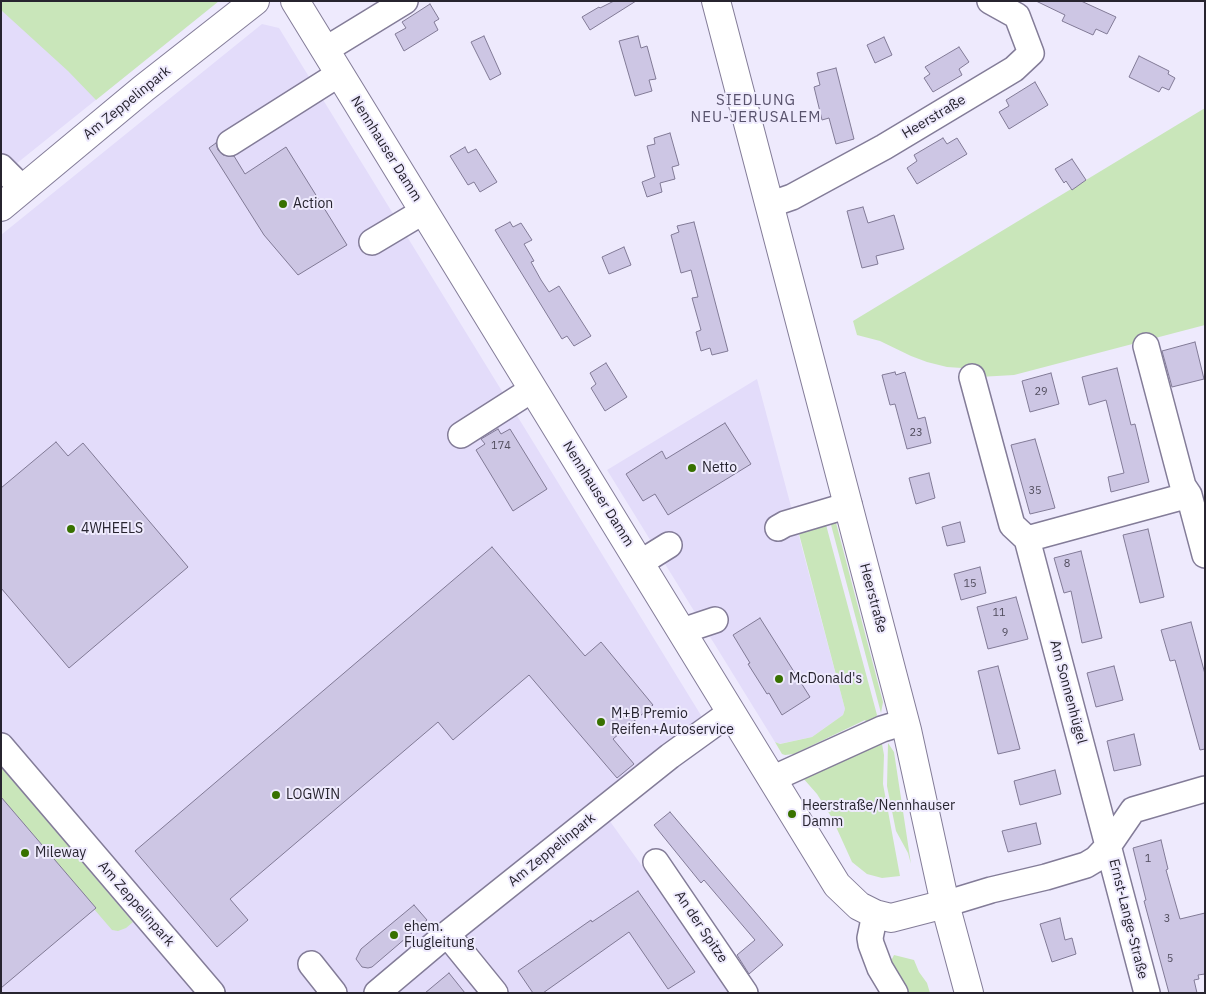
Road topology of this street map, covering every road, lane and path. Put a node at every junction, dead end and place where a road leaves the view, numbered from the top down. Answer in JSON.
{"nodes":[{"id":1,"x":255,"y":1,"type":"edge"},
{"id":2,"x":295,"y":1,"type":"edge"},
{"id":3,"x":405,"y":1,"type":"edge"},
{"id":4,"x":716,"y":1,"type":"edge"},
{"id":5,"x":990,"y":1,"type":"edge"},
{"id":6,"x":325,"y":50,"type":"junction"},
{"id":7,"x":339,"y":74,"type":"junction"},
{"id":8,"x":230,"y":143,"type":"dead end"},
{"id":9,"x":1,"y":167,"type":"edge"},
{"id":10,"x":23,"y":189,"type":"junction"},
{"id":11,"x":769,"y":205,"type":"junction"},
{"id":12,"x":1,"y":207,"type":"edge"},
{"id":13,"x":424,"y":211,"type":"junction"},
{"id":14,"x":372,"y":242,"type":"dead end"},
{"id":15,"x":1146,"y":346,"type":"dead end"},
{"id":16,"x":972,"y":377,"type":"dead end"},
{"id":17,"x":533,"y":389,"type":"junction"},
{"id":18,"x":461,"y":435,"type":"dead end"},
{"id":19,"x":1189,"y":495,"type":"junction"},
{"id":20,"x":848,"y":505,"type":"junction"},
{"id":21,"x":778,"y":528,"type":"dead end"},
{"id":22,"x":1027,"y":539,"type":"junction"},
{"id":23,"x":669,"y":545,"type":"dead end"},
{"id":24,"x":1205,"y":555,"type":"edge"},
{"id":25,"x":640,"y":563,"type":"junction"},
{"id":26,"x":715,"y":620,"type":"dead end"},
{"id":27,"x":682,"y":631,"type":"junction"},
{"id":28,"x":731,"y":712,"type":"junction"},
{"id":29,"x":905,"y":722,"type":"junction"},
{"id":30,"x":1,"y":746,"type":"edge"},
{"id":31,"x":772,"y":779,"type":"junction"},
{"id":32,"x":1205,"y":790,"type":"edge"},
{"id":33,"x":1109,"y":845,"type":"junction"},
{"id":34,"x":656,"y":862,"type":"dead end"},
{"id":35,"x":945,"y":904,"type":"junction"},
{"id":36,"x":875,"y":914,"type":"junction"},
{"id":37,"x":447,"y":934,"type":"junction"},
{"id":38,"x":311,"y":964,"type":"dead end"},
{"id":39,"x":212,"y":993,"type":"edge"},
{"id":40,"x":334,"y":993,"type":"edge"},
{"id":41,"x":377,"y":993,"type":"edge"},
{"id":42,"x":495,"y":993,"type":"edge"},
{"id":43,"x":745,"y":993,"type":"edge"},
{"id":44,"x":895,"y":993,"type":"edge"},
{"id":45,"x":969,"y":993,"type":"edge"},
{"id":46,"x":1147,"y":993,"type":"edge"}],
"edges":[{"from":1,"to":10,"type":"main road","name":"Am Zeppelinpark"},
{"from":2,"to":6,"type":"main road","name":"Nennhauser Damm"},
{"from":3,"to":6,"type":"street"},
{"from":4,"to":11,"type":"main road","name":"Heerstraße"},
{"from":5,"to":11,"type":"street","name":"Heerstraße"},
{"from":6,"to":7,"type":"main road","name":"Nennhauser Damm"},
{"from":7,"to":8,"type":"street"},
{"from":7,"to":13,"type":"main road","name":"Nennhauser Damm"},
{"from":9,"to":10,"type":"street"},
{"from":10,"to":12,"type":"main road","name":"Am Zeppelinpark"},
{"from":11,"to":20,"type":"main road","name":"Heerstraße"},
{"from":13,"to":14,"type":"street"},
{"from":13,"to":17,"type":"main road","name":"Nennhauser Damm"},
{"from":15,"to":19,"type":"street"},
{"from":16,"to":22,"type":"street","name":"Am Sonnenhügel"},
{"from":17,"to":18,"type":"street"},
{"from":17,"to":25,"type":"main road","name":"Nennhauser Damm"},
{"from":19,"to":22,"type":"street"},
{"from":19,"to":24,"type":"street"},
{"from":20,"to":21,"type":"street"},
{"from":20,"to":29,"type":"main road","name":"Heerstraße"},
{"from":22,"to":33,"type":"street","name":"Am Sonnenhügel"},
{"from":23,"to":25,"type":"street"},
{"from":25,"to":27,"type":"main road","name":"Nennhauser Damm"},
{"from":26,"to":27,"type":"street"},
{"from":27,"to":28,"type":"main road","name":"Nennhauser Damm"},
{"from":28,"to":31,"type":"main road","name":"Nennhauser Damm"},
{"from":28,"to":37,"type":"street","name":"Am Zeppelinpark"},
{"from":29,"to":31,"type":"street"},
{"from":29,"to":35,"type":"main road","name":"Heerstraße"},
{"from":30,"to":39,"type":"street","name":"Am Zeppelinpark"},
{"from":31,"to":36,"type":"main road","name":"Nennhauser Damm"},
{"from":32,"to":33,"type":"street"},
{"from":33,"to":35,"type":"street"},
{"from":33,"to":46,"type":"street","name":"Ernst-Lange-Straße"},
{"from":34,"to":43,"type":"street","name":"An der Spitze"},
{"from":35,"to":36,"type":"main road","name":"Nennhauser Damm"},
{"from":35,"to":45,"type":"main road","name":"Heerstraße"},
{"from":36,"to":44,"type":"street"},
{"from":37,"to":41,"type":"street","name":"Am Zeppelinpark"},
{"from":37,"to":42,"type":"street"},
{"from":38,"to":40,"type":"street"}]}
